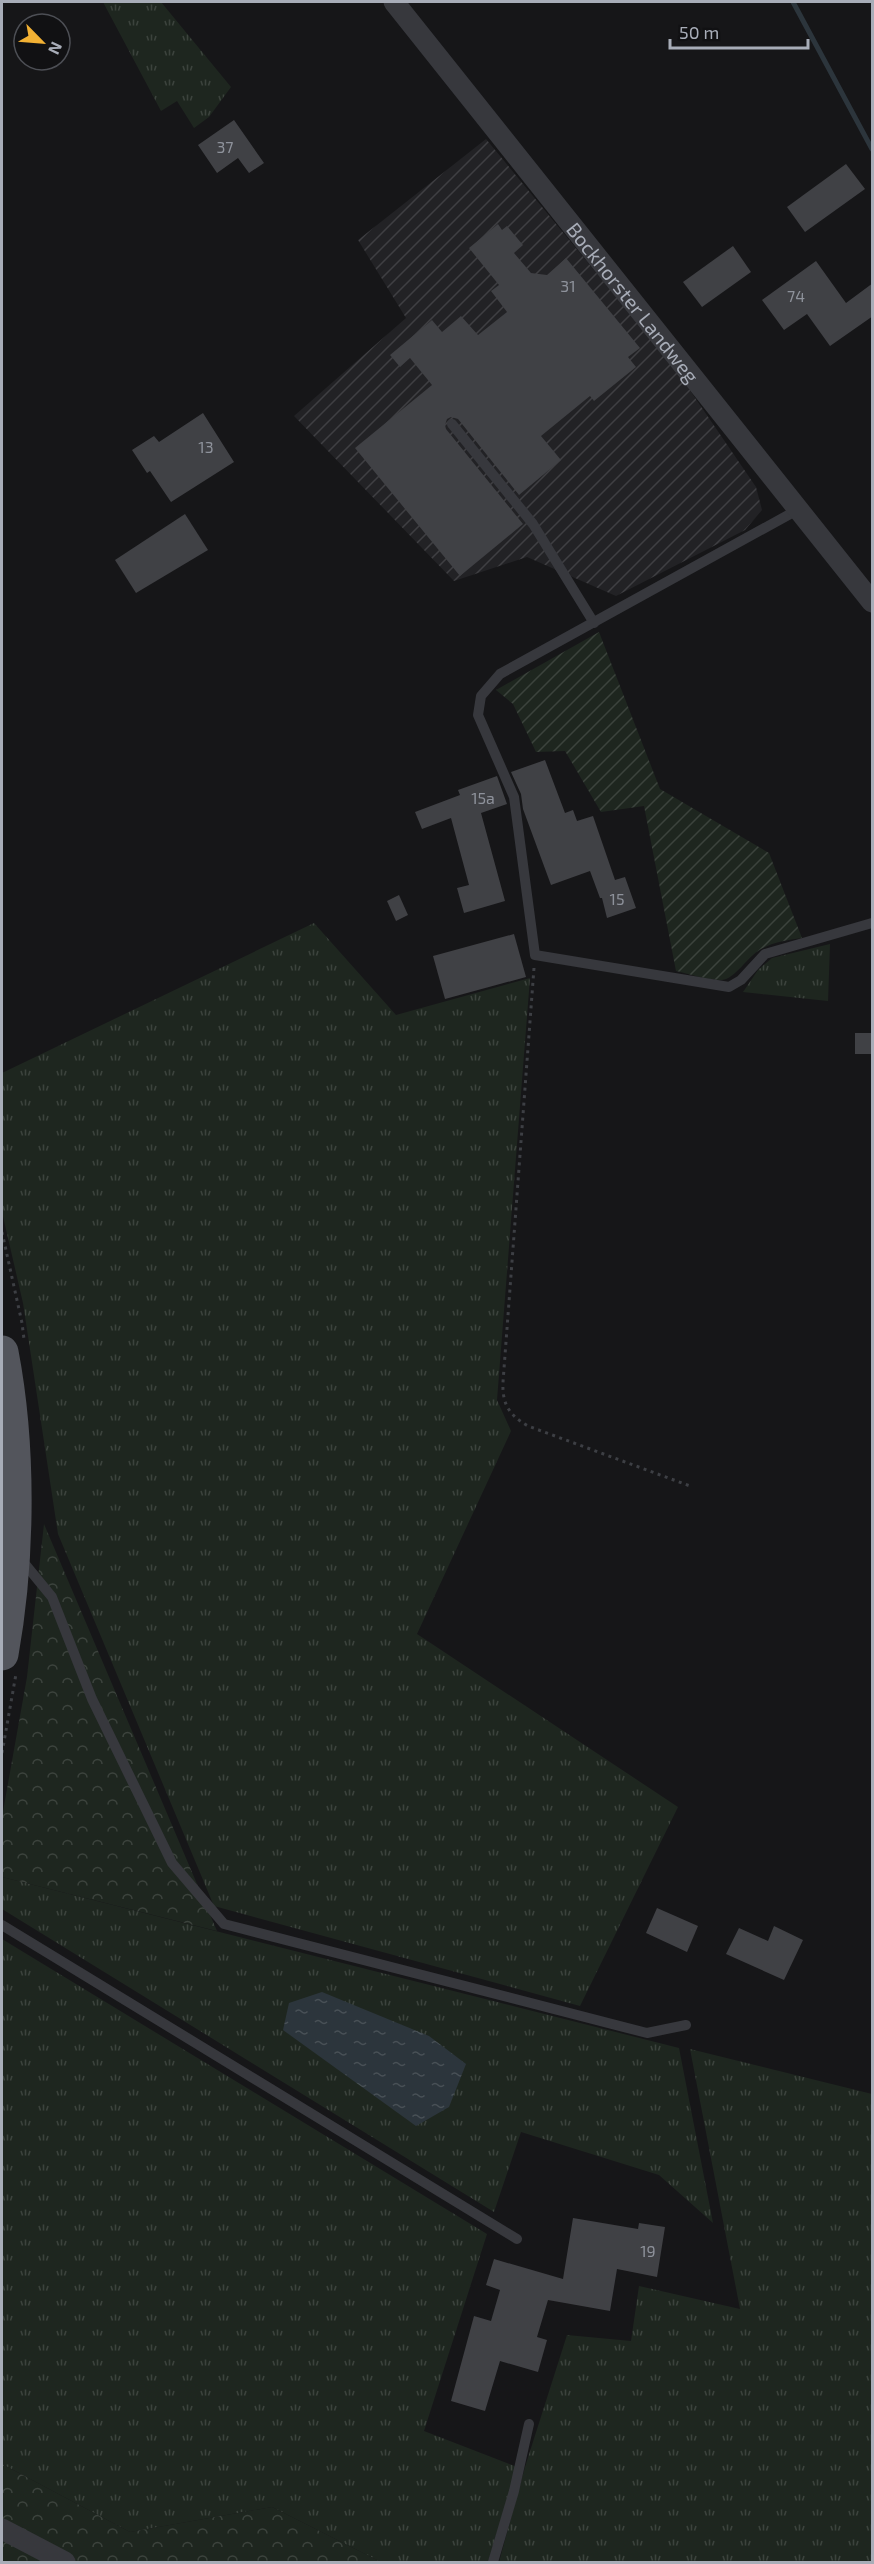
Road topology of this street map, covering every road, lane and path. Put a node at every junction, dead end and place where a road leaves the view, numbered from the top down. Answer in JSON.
{"nodes":[{"id":1,"x":394,"y":2,"type":"edge"},
{"id":2,"x":452,"y":424,"type":"dead end"},
{"id":3,"x":799,"y":509,"type":"junction"},
{"id":4,"x":873,"y":602,"type":"edge"},
{"id":5,"x":594,"y":623,"type":"junction"},
{"id":6,"x":873,"y":923,"type":"edge"},
{"id":7,"x":535,"y":955,"type":"junction"},
{"id":8,"x":2,"y":1352,"type":"edge"},
{"id":9,"x":690,"y":1486,"type":"dead end"},
{"id":10,"x":14,"y":1553,"type":"junction"},
{"id":11,"x":2,"y":1654,"type":"edge"},
{"id":12,"x":2,"y":1925,"type":"edge"},
{"id":13,"x":686,"y":2025,"type":"dead end"},
{"id":14,"x":517,"y":2239,"type":"dead end"},
{"id":15,"x":529,"y":2424,"type":"dead end"},
{"id":16,"x":2,"y":2529,"type":"edge"},
{"id":17,"x":65,"y":2562,"type":"edge"},
{"id":18,"x":493,"y":2562,"type":"edge"}],
"edges":[{"from":1,"to":3,"type":"street","name":"Bockhorster Landweg"},
{"from":2,"to":5,"type":"lane"},
{"from":3,"to":4,"type":"street","name":"Bockhorster Landweg"},
{"from":3,"to":5,"type":"lane"},
{"from":5,"to":7,"type":"lane"},
{"from":6,"to":7,"type":"lane"},
{"from":7,"to":9,"type":"path"},
{"from":8,"to":10,"type":"main road"},
{"from":10,"to":11,"type":"main road"},
{"from":10,"to":13,"type":"lane"},
{"from":12,"to":14,"type":"lane"},
{"from":15,"to":18,"type":"lane"},
{"from":16,"to":17,"type":"street"}]}
